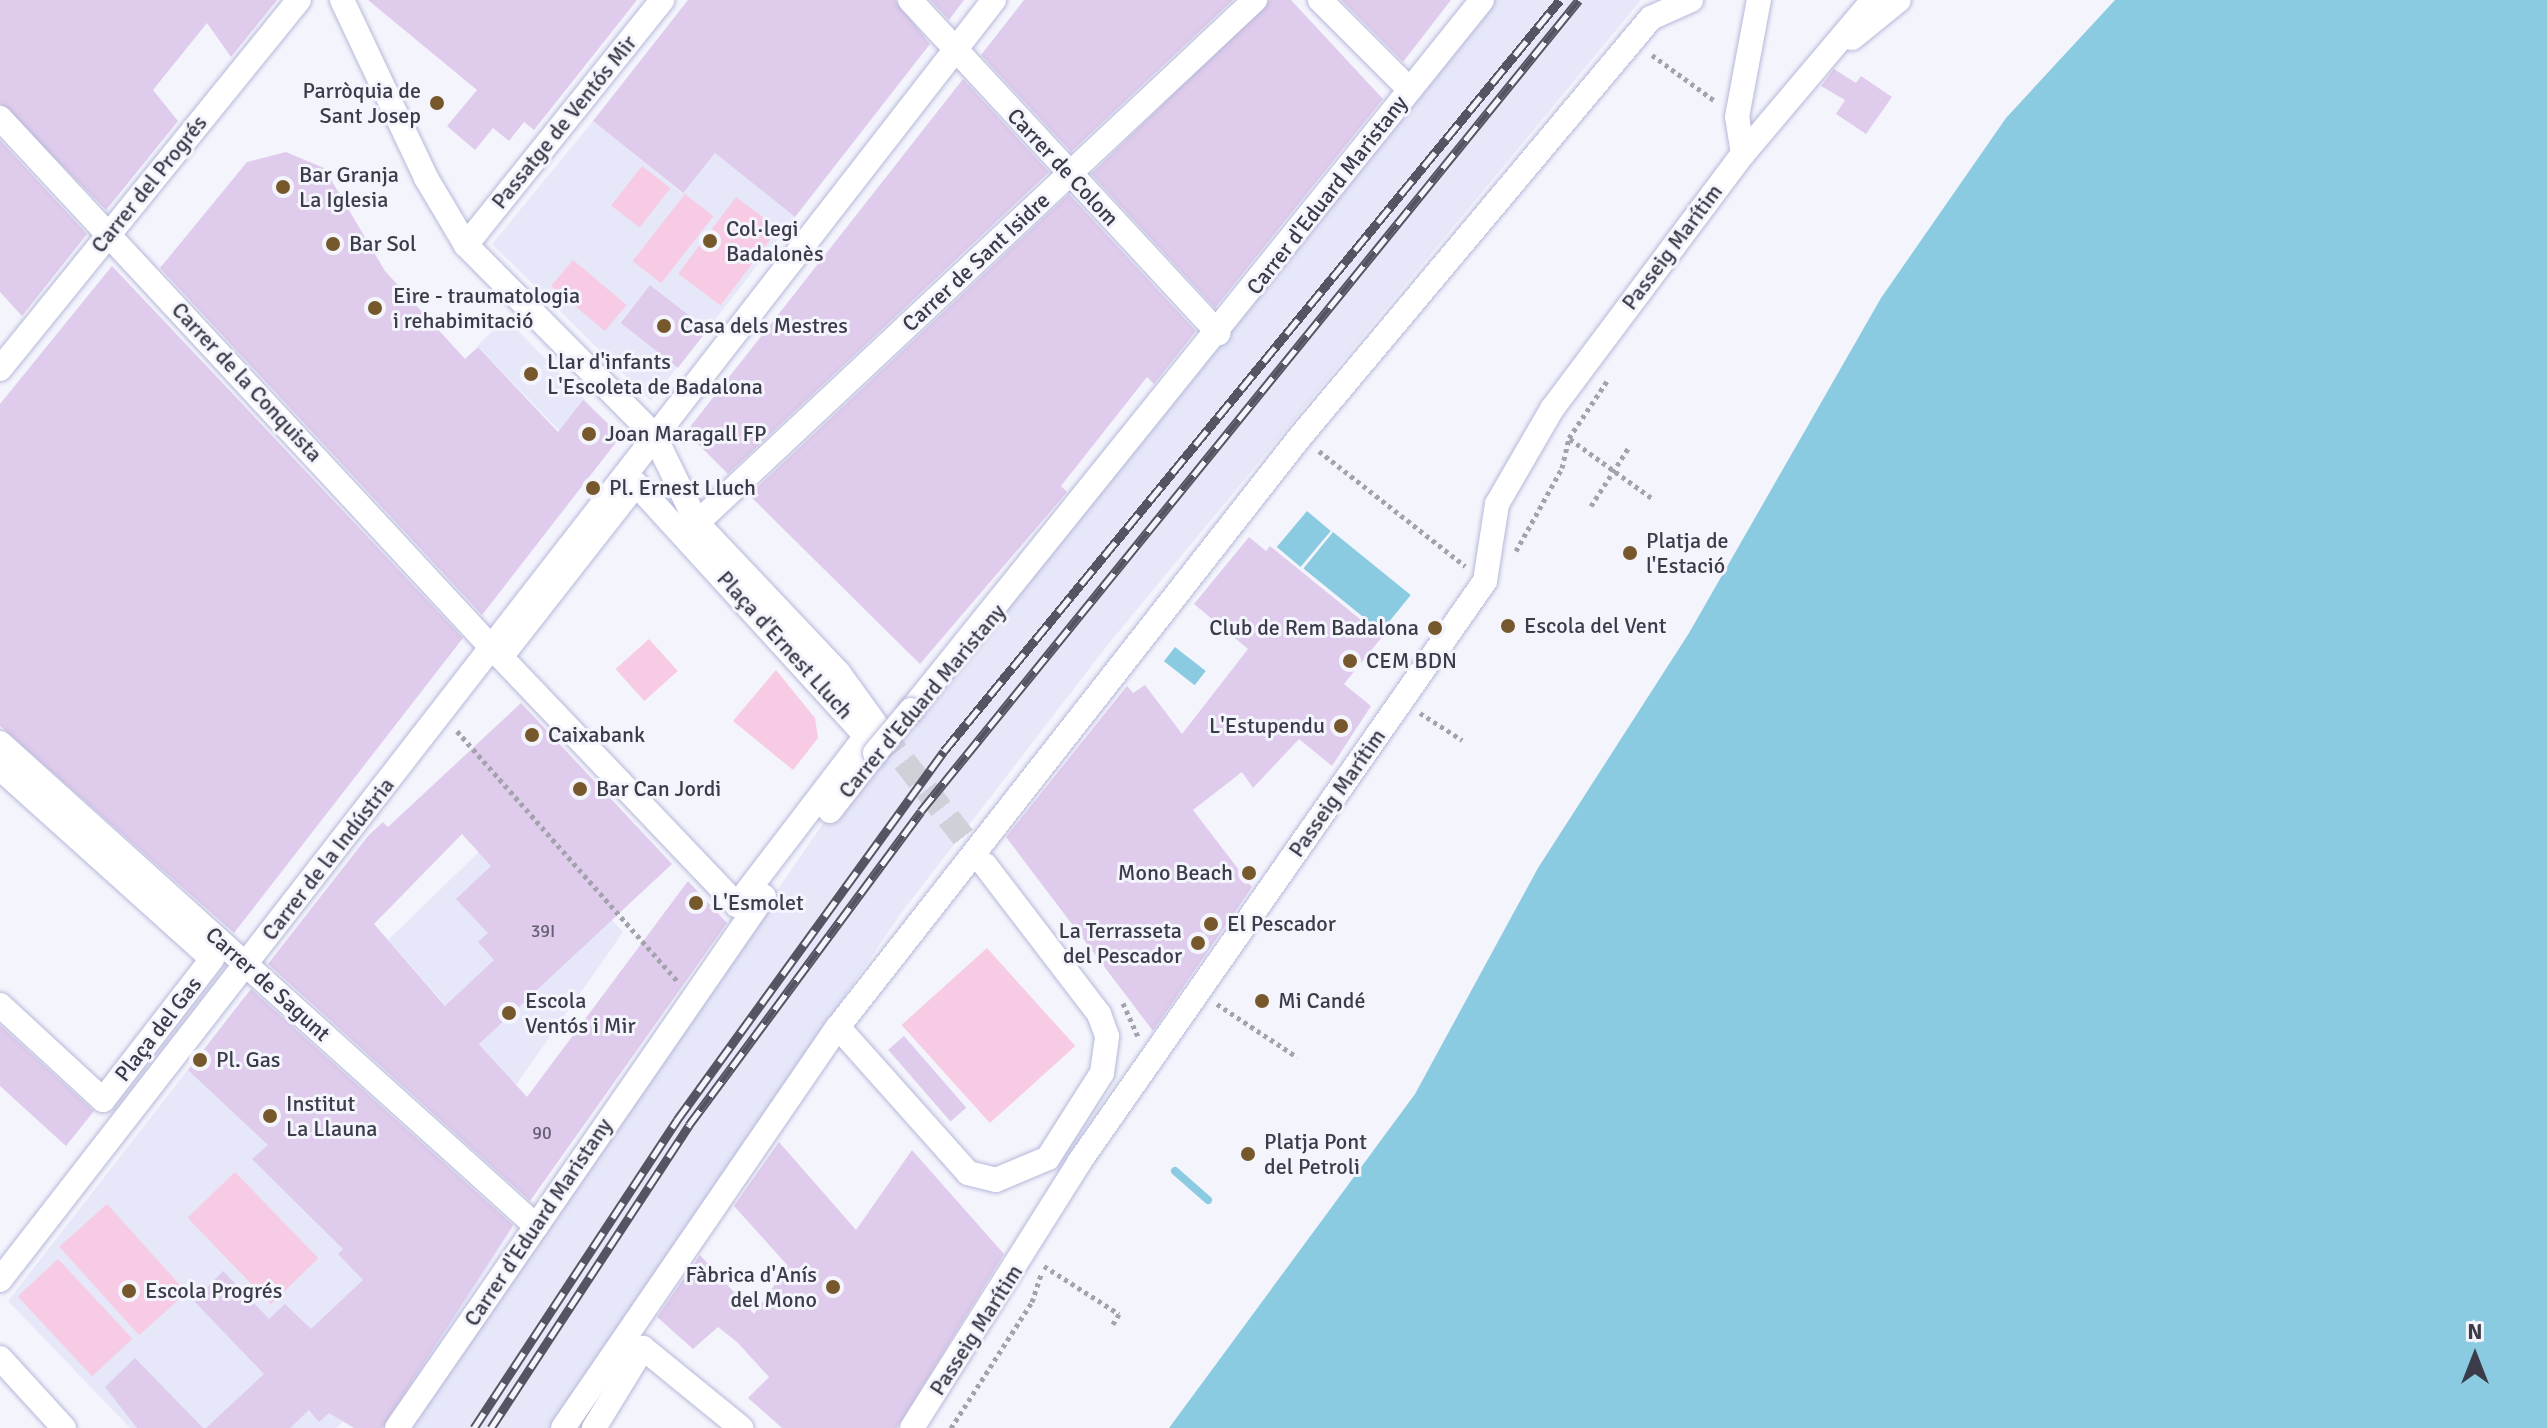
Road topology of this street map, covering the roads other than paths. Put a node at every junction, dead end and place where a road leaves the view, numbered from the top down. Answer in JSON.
{"nodes":[{"id":1,"x":299,"y":0,"type":"edge"},
{"id":2,"x":342,"y":0,"type":"edge"},
{"id":3,"x":662,"y":0,"type":"edge"},
{"id":4,"x":910,"y":0,"type":"edge"},
{"id":5,"x":994,"y":0,"type":"edge"},
{"id":6,"x":1255,"y":0,"type":"edge"},
{"id":7,"x":1320,"y":0,"type":"edge"},
{"id":8,"x":1482,"y":0,"type":"edge"},
{"id":9,"x":1691,"y":0,"type":"edge"},
{"id":10,"x":1759,"y":0,"type":"edge"},
{"id":11,"x":1873,"y":0,"type":"edge"},
{"id":12,"x":1899,"y":0,"type":"edge"},
{"id":13,"x":954,"y":49,"type":"junction"},
{"id":14,"x":1822,"y":58,"type":"junction"},
{"id":15,"x":1410,"y":90,"type":"junction"},
{"id":16,"x":0,"y":118,"type":"edge"},
{"id":17,"x":1743,"y":154,"type":"junction"},
{"id":18,"x":1069,"y":174,"type":"junction"},
{"id":19,"x":109,"y":233,"type":"junction"},
{"id":20,"x":466,"y":245,"type":"junction"},
{"id":21,"x":1218,"y":333,"type":"junction"},
{"id":22,"x":0,"y":369,"type":"edge"},
{"id":23,"x":654,"y":435,"type":"junction"},
{"id":24,"x":697,"y":523,"type":"junction"},
{"id":25,"x":496,"y":652,"type":"junction"},
{"id":26,"x":0,"y":743,"type":"edge"},
{"id":27,"x":878,"y":743,"type":"junction"},
{"id":28,"x":0,"y":768,"type":"edge"},
{"id":29,"x":985,"y":865,"type":"tunnel mouth"},
{"id":30,"x":246,"y":963,"type":"junction"},
{"id":31,"x":0,"y":1005,"type":"edge"},
{"id":32,"x":838,"y":1027,"type":"junction"},
{"id":33,"x":536,"y":1226,"type":"junction"},
{"id":34,"x":0,"y":1280,"type":"edge"},
{"id":35,"x":0,"y":1358,"type":"edge"},
{"id":36,"x":64,"y":1428,"type":"edge"},
{"id":37,"x":397,"y":1428,"type":"edge"},
{"id":38,"x":563,"y":1428,"type":"edge"},
{"id":39,"x":594,"y":1428,"type":"edge"},
{"id":40,"x":741,"y":1428,"type":"edge"},
{"id":41,"x":912,"y":1428,"type":"edge"}],
"edges":[{"from":1,"to":19,"type":"street","name":"Carrer del Progrés"},
{"from":2,"to":20,"type":"street"},
{"from":3,"to":20,"type":"street","name":"Passatge de Ventós Mir"},
{"from":4,"to":13,"type":"street","name":"Carrer de Colom"},
{"from":5,"to":13,"type":"street","name":"Carrer de la Indústria"},
{"from":6,"to":18,"type":"street","name":"Carrer de Sant Isidre"},
{"from":7,"to":15,"type":"street"},
{"from":8,"to":15,"type":"street","name":"Carrer d'Eduard Maristany"},
{"from":9,"to":32,"type":"street"},
{"from":10,"to":17,"type":"street"},
{"from":11,"to":14,"type":"street","name":"Passeig Marítim"},
{"from":12,"to":14,"type":"street","name":"Passeig Marítim"},
{"from":13,"to":18,"type":"street","name":"Carrer de Colom"},
{"from":13,"to":23,"type":"street","name":"Carrer de la Indústria"},
{"from":14,"to":17,"type":"street","name":"Passeig Marítim"},
{"from":15,"to":21,"type":"street","name":"Carrer d'Eduard Maristany"},
{"from":16,"to":19,"type":"street","name":"Carrer de la Conquista"},
{"from":17,"to":41,"type":"street","name":"Passeig Marítim"},
{"from":18,"to":21,"type":"street","name":"Carrer de Colom"},
{"from":18,"to":24,"type":"street","name":"Carrer de Sant Isidre"},
{"from":19,"to":22,"type":"street","name":"Carrer del Progrés"},
{"from":19,"to":25,"type":"street","name":"Carrer de la Conquista"},
{"from":20,"to":23,"type":"street"},
{"from":21,"to":27,"type":"street","name":"Carrer d'Eduard Maristany","bridge":true},
{"from":23,"to":24,"type":"street"},
{"from":23,"to":25,"type":"street","name":"Carrer de la Indústria"},
{"from":24,"to":27,"type":"street"},
{"from":25,"to":25,"type":"street","name":"Plaça d'Ernest Lluch"},
{"from":25,"to":30,"type":"street","name":"Carrer de la Indústria"},
{"from":26,"to":30,"type":"street","name":"Carrer de Sagunt"},
{"from":27,"to":33,"type":"street","name":"Carrer d'Eduard Maristany"},
{"from":28,"to":31,"type":"street","name":"Plaça del Gas"},
{"from":29,"to":32,"type":"street"},
{"from":30,"to":33,"type":"street","name":"Carrer de Sagunt"},
{"from":30,"to":34,"type":"street","name":"Carrer de la Indústria"},
{"from":32,"to":38,"type":"street"},
{"from":33,"to":37,"type":"street","name":"Carrer d'Eduard Maristany"},
{"from":35,"to":36,"type":"street"},
{"from":39,"to":40,"type":"street"}]}
